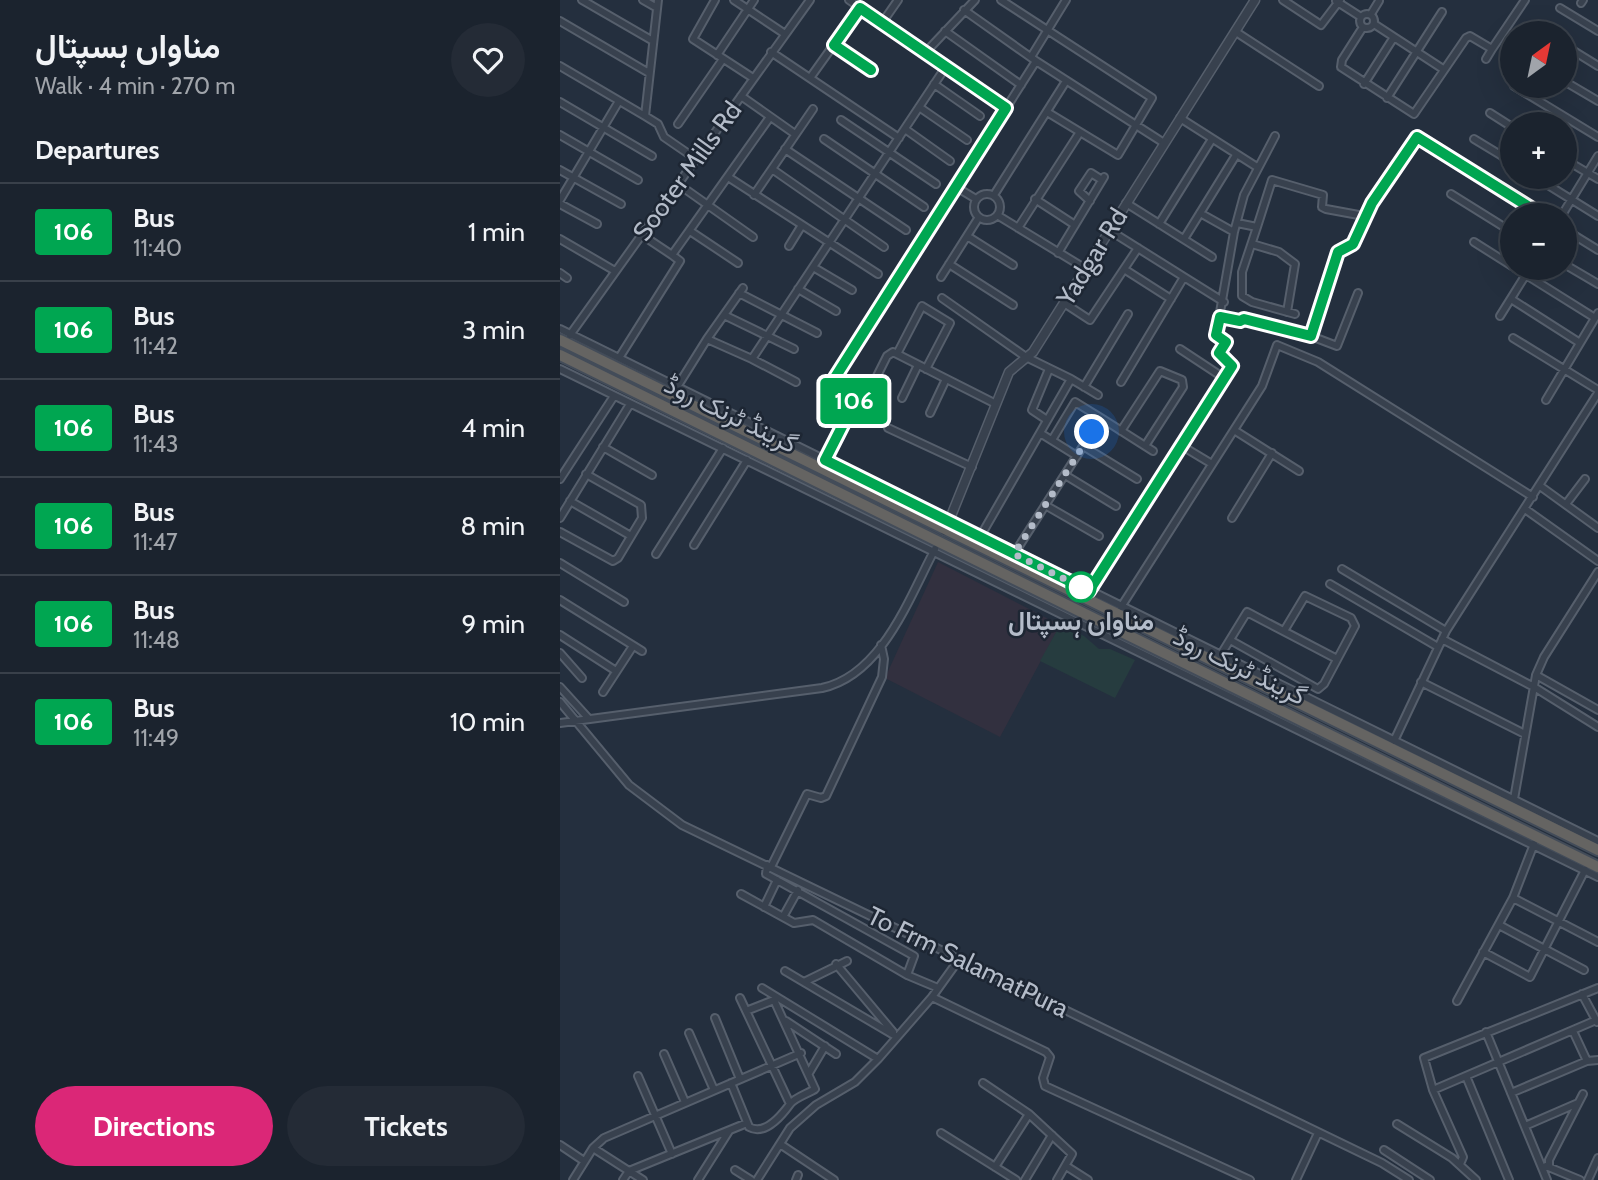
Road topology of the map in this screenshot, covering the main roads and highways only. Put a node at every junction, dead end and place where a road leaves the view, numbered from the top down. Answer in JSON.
{"nodes":[{"id":1,"x":566,"y":339,"type":"edge"},
{"id":2,"x":560,"y":355,"type":"edge"},
{"id":3,"x":1116,"y":610,"type":"junction"},
{"id":4,"x":1107,"y":625,"type":"junction"},
{"id":5,"x":1598,"y":850,"type":"edge"},
{"id":6,"x":1598,"y":867,"type":"edge"}],
"edges":[{"from":1,"to":3,"type":"highway","name":"گرینڈ ٹرنک روڈ"},
{"from":2,"to":4,"type":"highway","name":"گرینڈ ٹرنک روڈ"},
{"from":3,"to":4,"type":"highway"},
{"from":3,"to":5,"type":"highway","name":"گرینڈ ٹرنک روڈ"},
{"from":4,"to":6,"type":"highway","name":"گرینڈ ٹرنک روڈ"}]}
